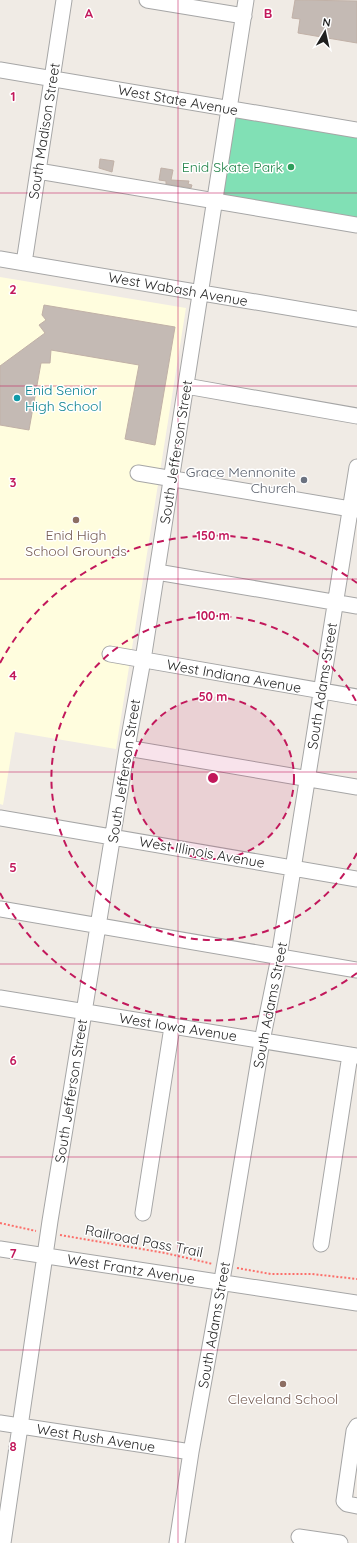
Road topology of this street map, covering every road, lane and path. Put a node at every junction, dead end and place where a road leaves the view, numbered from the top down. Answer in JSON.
{"nodes":[{"id":1,"x":64,"y":0,"type":"edge"},
{"id":2,"x":147,"y":0,"type":"edge"},
{"id":3,"x":246,"y":0,"type":"edge"},
{"id":4,"x":244,"y":16,"type":"junction"},
{"id":5,"x":0,"y":70,"type":"edge"},
{"id":6,"x":52,"y":79,"type":"junction"},
{"id":7,"x":229,"y":109,"type":"junction"},
{"id":8,"x":357,"y":130,"type":"edge"},
{"id":9,"x":38,"y":171,"type":"junction"},
{"id":10,"x":214,"y":200,"type":"junction"},
{"id":11,"x":357,"y":225,"type":"edge"},
{"id":12,"x":0,"y":259,"type":"edge"},
{"id":13,"x":24,"y":263,"type":"junction"},
{"id":14,"x":200,"y":293,"type":"junction"},
{"id":15,"x":357,"y":319,"type":"edge"},
{"id":16,"x":186,"y":386,"type":"junction"},
{"id":17,"x":357,"y":416,"type":"edge"},
{"id":18,"x":357,"y":467,"type":"edge"},
{"id":19,"x":138,"y":473,"type":"dead end"},
{"id":20,"x":172,"y":478,"type":"junction"},
{"id":21,"x":354,"y":510,"type":"edge"},
{"id":22,"x":157,"y":572,"type":"junction"},
{"id":23,"x":335,"y":602,"type":"junction"},
{"id":24,"x":357,"y":606,"type":"edge"},
{"id":25,"x":110,"y":654,"type":"dead end"},
{"id":26,"x":143,"y":660,"type":"junction"},
{"id":27,"x":320,"y":691,"type":"junction"},
{"id":28,"x":357,"y":697,"type":"edge"},
{"id":29,"x":127,"y":748,"type":"junction"},
{"id":30,"x":307,"y":778,"type":"junction"},
{"id":31,"x":357,"y":787,"type":"edge"},
{"id":32,"x":0,"y":818,"type":"edge"},
{"id":33,"x":113,"y":836,"type":"junction"},
{"id":34,"x":293,"y":868,"type":"junction"},
{"id":35,"x":357,"y":879,"type":"edge"},
{"id":36,"x":0,"y":909,"type":"edge"},
{"id":37,"x":98,"y":925,"type":"junction"},
{"id":38,"x":279,"y":957,"type":"junction"},
{"id":39,"x":357,"y":970,"type":"edge"},
{"id":40,"x":0,"y":998,"type":"edge"},
{"id":41,"x":83,"y":1011,"type":"junction"},
{"id":42,"x":172,"y":1027,"type":"junction"},
{"id":43,"x":262,"y":1041,"type":"junction"},
{"id":44,"x":354,"y":1056,"type":"edge"},
{"id":45,"x":143,"y":1213,"type":"dead end"},
{"id":46,"x":0,"y":1223,"type":"edge"},
{"id":47,"x":48,"y":1233,"type":"junction"},
{"id":48,"x":321,"y":1244,"type":"dead end"},
{"id":49,"x":0,"y":1249,"type":"edge"},
{"id":50,"x":45,"y":1256,"type":"junction"},
{"id":51,"x":224,"y":1266,"type":"junction"},
{"id":52,"x":357,"y":1279,"type":"edge"},
{"id":53,"x":221,"y":1282,"type":"junction"},
{"id":54,"x":357,"y":1303,"type":"edge"},
{"id":55,"x":0,"y":1423,"type":"edge"},
{"id":56,"x":21,"y":1426,"type":"junction"},
{"id":57,"x":357,"y":1426,"type":"edge"},
{"id":58,"x":191,"y":1452,"type":"junction"},
{"id":59,"x":357,"y":1506,"type":"edge"},
{"id":60,"x":299,"y":1537,"type":"dead end"},
{"id":61,"x":3,"y":1543,"type":"edge"},
{"id":62,"x":177,"y":1543,"type":"edge"},
{"id":63,"x":340,"y":1543,"type":"edge"}],
"edges":[{"from":1,"to":6,"type":"street","name":"South Madison Street"},
{"from":2,"to":4,"type":"street"},
{"from":3,"to":4,"type":"street","name":"South Jefferson Street"},
{"from":4,"to":7,"type":"street","name":"South Jefferson Street"},
{"from":5,"to":6,"type":"street","name":"West State Avenue"},
{"from":6,"to":7,"type":"street","name":"West State Avenue"},
{"from":6,"to":9,"type":"street","name":"South Madison Street"},
{"from":7,"to":8,"type":"street","name":"West State Avenue"},
{"from":7,"to":10,"type":"street","name":"South Jefferson Street"},
{"from":9,"to":10,"type":"street"},
{"from":9,"to":13,"type":"street","name":"South Madison Street"},
{"from":10,"to":11,"type":"street"},
{"from":10,"to":14,"type":"street","name":"South Jefferson Street"},
{"from":12,"to":13,"type":"street","name":"West Wabash Avenue"},
{"from":13,"to":14,"type":"street","name":"West Wabash Avenue"},
{"from":14,"to":15,"type":"street","name":"West Wabash Avenue"},
{"from":14,"to":16,"type":"street","name":"South Jefferson Street"},
{"from":16,"to":17,"type":"street"},
{"from":16,"to":20,"type":"street","name":"South Jefferson Street"},
{"from":18,"to":21,"type":"street","name":"South Adams Street"},
{"from":19,"to":20,"type":"street"},
{"from":20,"to":21,"type":"street"},
{"from":20,"to":22,"type":"street","name":"South Jefferson Street"},
{"from":21,"to":23,"type":"street","name":"South Adams Street"},
{"from":22,"to":23,"type":"street"},
{"from":22,"to":26,"type":"street","name":"South Jefferson Street"},
{"from":23,"to":24,"type":"street"},
{"from":23,"to":27,"type":"street","name":"South Adams Street"},
{"from":25,"to":26,"type":"street","name":"West Indiana Avenue"},
{"from":26,"to":27,"type":"street","name":"West Indiana Avenue"},
{"from":26,"to":29,"type":"street","name":"South Jefferson Street"},
{"from":27,"to":28,"type":"street","name":"West Indiana Avenue"},
{"from":27,"to":30,"type":"street","name":"South Adams Street"},
{"from":29,"to":30,"type":"street"},
{"from":29,"to":33,"type":"street","name":"South Jefferson Street"},
{"from":30,"to":31,"type":"street"},
{"from":30,"to":34,"type":"street","name":"South Adams Street"},
{"from":32,"to":33,"type":"street","name":"West Illinois Avenue"},
{"from":33,"to":34,"type":"street","name":"West Illinois Avenue"},
{"from":33,"to":37,"type":"street","name":"South Jefferson Street"},
{"from":34,"to":35,"type":"street","name":"West Illinois Avenue"},
{"from":34,"to":38,"type":"street","name":"South Adams Street"},
{"from":36,"to":37,"type":"street"},
{"from":37,"to":38,"type":"street"},
{"from":37,"to":41,"type":"street","name":"South Jefferson Street"},
{"from":38,"to":39,"type":"street"},
{"from":38,"to":43,"type":"street","name":"South Adams Street"},
{"from":40,"to":41,"type":"street","name":"West Iowa Avenue"},
{"from":41,"to":42,"type":"street","name":"West Iowa Avenue"},
{"from":41,"to":47,"type":"street","name":"South Jefferson Street"},
{"from":42,"to":43,"type":"street","name":"West Iowa Avenue"},
{"from":42,"to":45,"type":"street"},
{"from":43,"to":44,"type":"street","name":"West Iowa Avenue"},
{"from":43,"to":51,"type":"street","name":"South Adams Street"},
{"from":44,"to":48,"type":"street"},
{"from":46,"to":47,"type":"path","name":"Railroad Pass Trail"},
{"from":47,"to":50,"type":"street","name":"South Jefferson Street"},
{"from":47,"to":51,"type":"path","name":"Railroad Pass Trail"},
{"from":49,"to":50,"type":"street","name":"West Frantz Avenue"},
{"from":50,"to":53,"type":"street","name":"West Frantz Avenue"},
{"from":50,"to":56,"type":"street","name":"South Jefferson Street"},
{"from":51,"to":52,"type":"path","name":"Railroad Pass Trail"},
{"from":51,"to":53,"type":"street","name":"South Adams Street"},
{"from":53,"to":54,"type":"street","name":"West Frantz Avenue"},
{"from":53,"to":58,"type":"street","name":"South Adams Street"},
{"from":55,"to":56,"type":"street","name":"West Rush Avenue"},
{"from":56,"to":58,"type":"street","name":"West Rush Avenue"},
{"from":56,"to":61,"type":"street","name":"South Jefferson Street"},
{"from":57,"to":59,"type":"street"},
{"from":58,"to":62,"type":"street","name":"South Adams Street"},
{"from":60,"to":63,"type":"street"}]}
